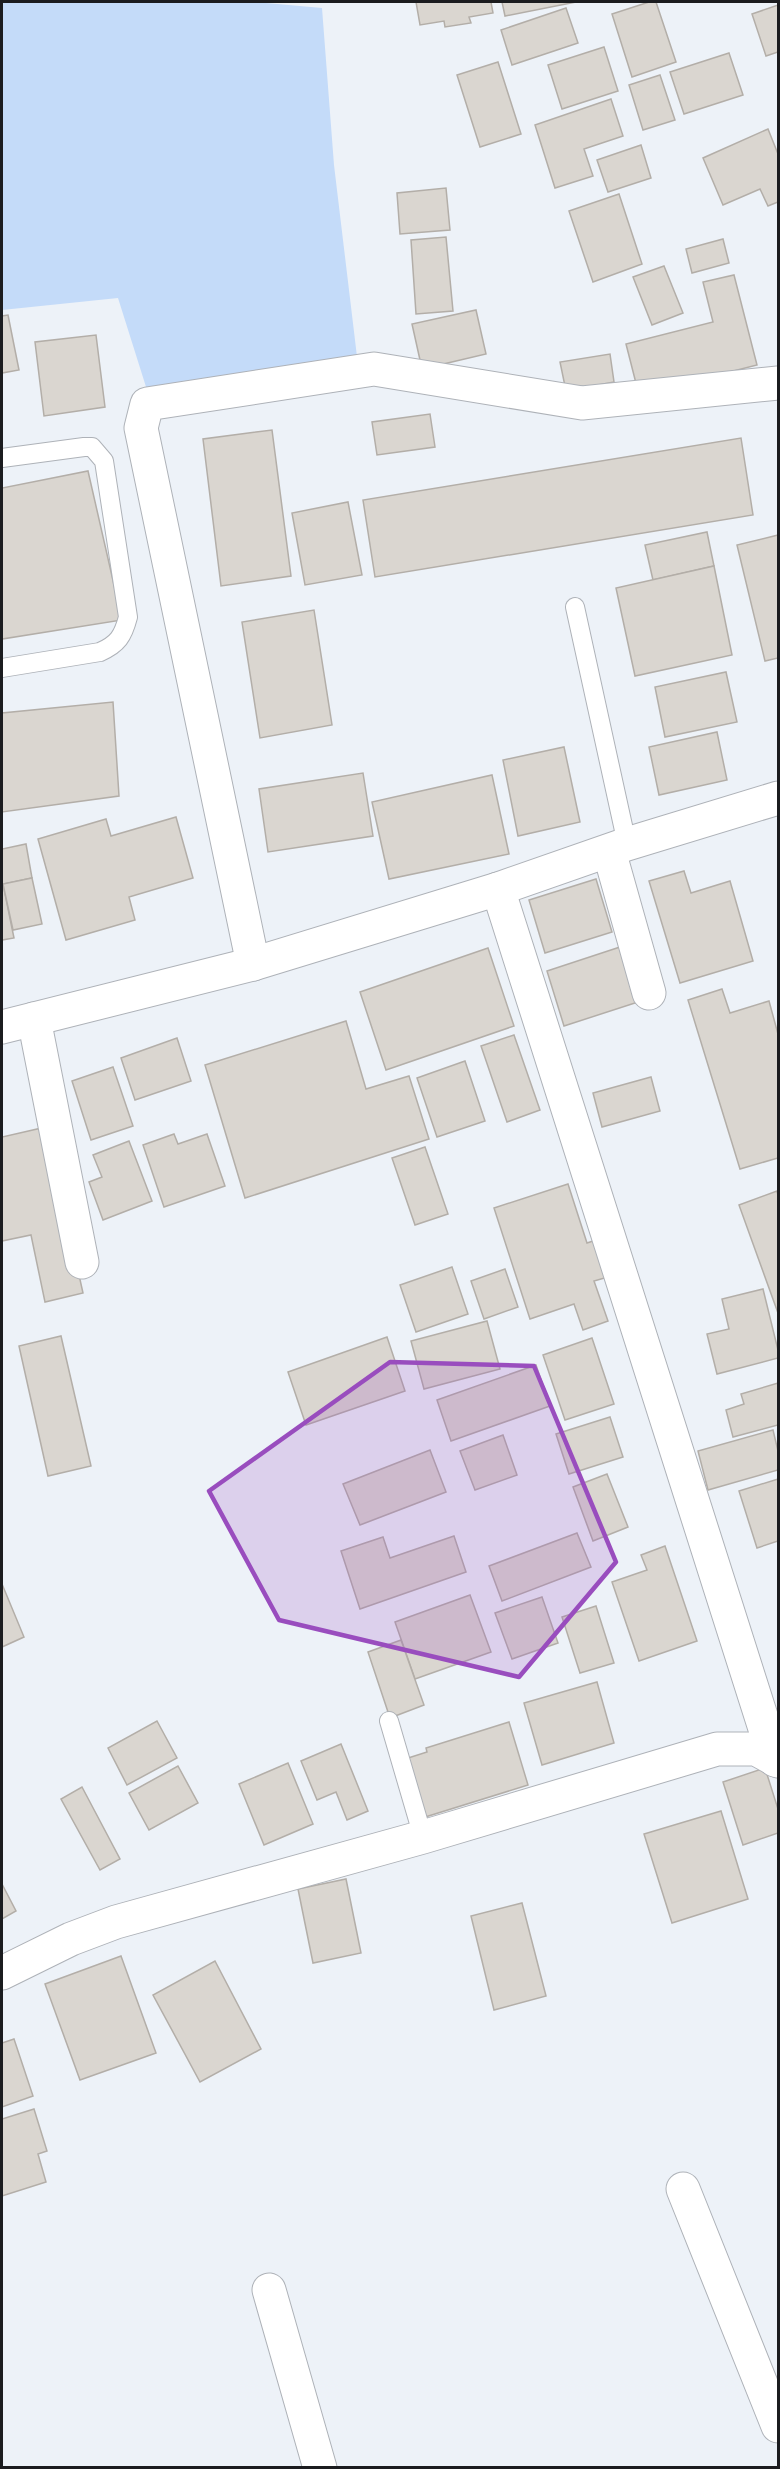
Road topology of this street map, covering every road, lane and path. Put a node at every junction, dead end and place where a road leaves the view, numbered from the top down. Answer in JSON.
{"nodes":[{"id":1,"x":778,"y":383,"type":"edge"},
{"id":2,"x":2,"y":458,"type":"edge"},
{"id":3,"x":575,"y":608,"type":"dead end"},
{"id":4,"x":2,"y":668,"type":"edge"},
{"id":5,"x":778,"y":798,"type":"edge"},
{"id":6,"x":618,"y":848,"type":"junction"},
{"id":7,"x":498,"y":888,"type":"junction"},
{"id":8,"x":253,"y":964,"type":"junction"},
{"id":9,"x":649,"y":993,"type":"dead end"},
{"id":10,"x":34,"y":1018,"type":"junction"},
{"id":11,"x":2,"y":1027,"type":"edge"},
{"id":12,"x":82,"y":1262,"type":"dead end"},
{"id":13,"x":389,"y":1721,"type":"dead end"},
{"id":14,"x":770,"y":1757,"type":"edge"},
{"id":15,"x":423,"y":1837,"type":"junction"},
{"id":16,"x":2,"y":1973,"type":"edge"},
{"id":17,"x":683,"y":2189,"type":"dead end"},
{"id":18,"x":269,"y":2290,"type":"dead end"},
{"id":19,"x":778,"y":2426,"type":"edge"},
{"id":20,"x":320,"y":2468,"type":"edge"}],
"edges":[{"from":1,"to":8,"type":"street"},
{"from":2,"to":4,"type":"lane"},
{"from":3,"to":6,"type":"lane"},
{"from":5,"to":6,"type":"street"},
{"from":6,"to":7,"type":"street"},
{"from":6,"to":9,"type":"street"},
{"from":7,"to":8,"type":"street"},
{"from":7,"to":14,"type":"street"},
{"from":8,"to":10,"type":"street"},
{"from":10,"to":11,"type":"street"},
{"from":10,"to":12,"type":"street"},
{"from":13,"to":15,"type":"lane"},
{"from":14,"to":15,"type":"street"},
{"from":15,"to":16,"type":"street"},
{"from":17,"to":19,"type":"street"},
{"from":18,"to":20,"type":"street"}]}
